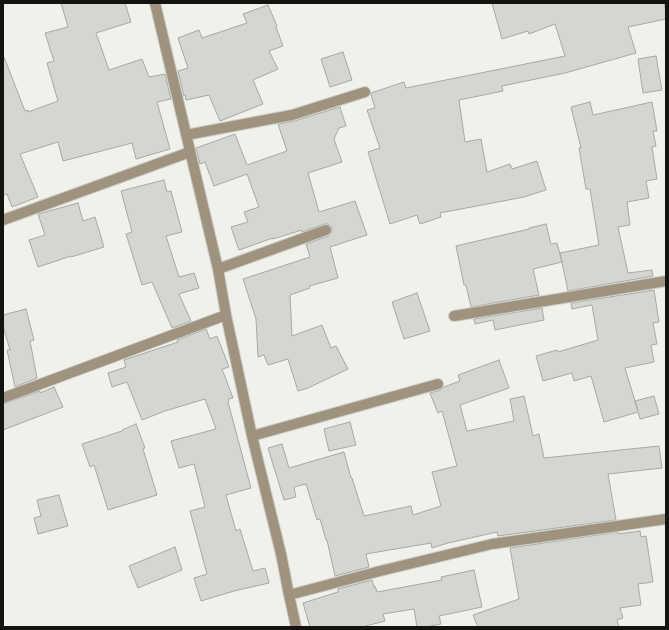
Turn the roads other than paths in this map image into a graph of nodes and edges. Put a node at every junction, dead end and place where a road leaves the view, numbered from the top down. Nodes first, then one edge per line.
1 (155, 3) edge
2 (365, 92) dead end
3 (186, 135) junction
4 (190, 152) junction
5 (3, 220) edge
6 (326, 230) dead end
7 (218, 269) junction
8 (666, 280) edge
9 (226, 315) junction
10 (454, 316) dead end
11 (438, 384) dead end
12 (3, 398) edge
13 (252, 436) junction
14 (666, 519) edge
15 (289, 595) junction
16 (296, 627) edge

1 - 3 street
2 - 3 street
3 - 4 street
4 - 5 street
4 - 7 street
6 - 7 street
7 - 9 street
8 - 10 street
9 - 12 street
9 - 13 street
11 - 13 street
13 - 15 street
14 - 15 street
15 - 16 street

